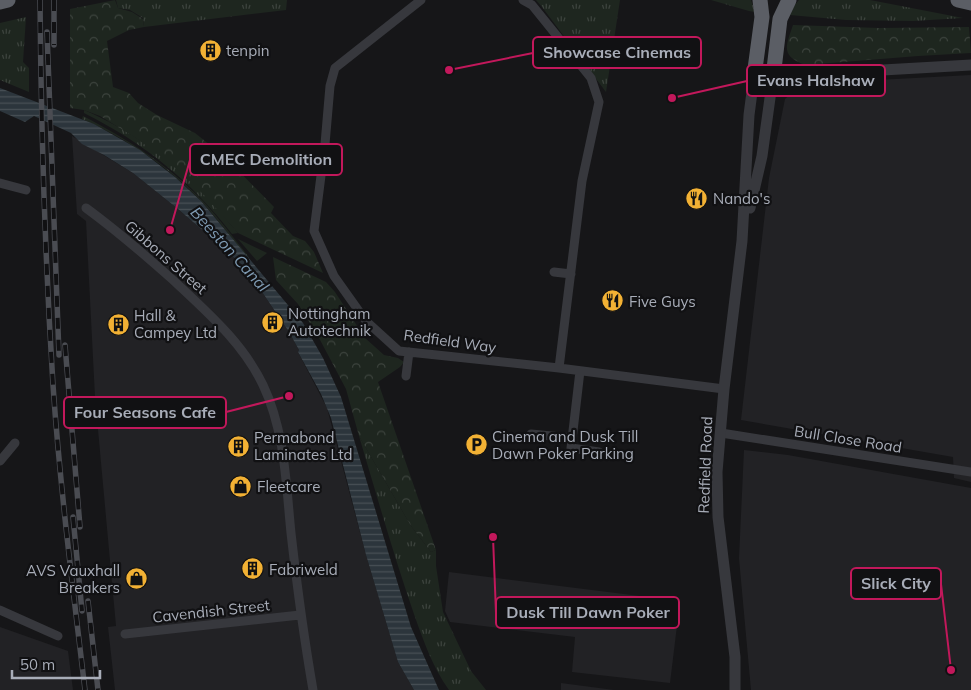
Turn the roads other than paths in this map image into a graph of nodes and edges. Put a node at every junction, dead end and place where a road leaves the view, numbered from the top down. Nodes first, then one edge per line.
1 (8, 0) edge
2 (421, 0) edge
3 (523, 0) edge
4 (760, 0) edge
5 (789, 0) edge
6 (958, 0) edge
7 (0, 2) edge
8 (971, 3) edge
9 (971, 65) edge
10 (756, 69) junction
11 (774, 69) junction
12 (0, 183) edge
13 (26, 190) dead end
14 (86, 208) dead end
15 (742, 241) junction
16 (554, 272) dead end
17 (571, 274) junction
18 (409, 352) junction
19 (559, 368) junction
20 (580, 371) junction
21 (406, 376) dead end
22 (724, 389) junction
23 (531, 434) dead end
24 (720, 434) junction
25 (572, 438) junction
26 (15, 443) dead end
27 (599, 452) dead end
28 (0, 461) edge
29 (971, 472) edge
30 (0, 610) edge
31 (300, 615) junction
32 (125, 634) dead end
33 (58, 636) dead end
34 (313, 690) edge
35 (736, 690) edge

1 - 7 highway
2 - 18 street, Redfield Way
3 - 17 street
4 - 10 highway
5 - 11 highway
6 - 8 highway
9 - 11 street
10 - 11 street
10 - 15 street, Redfield Road
11 - 15 street, Redfield Road
12 - 13 street
14 - 31 street, Gibbons Street
15 - 22 street, Redfield Road
16 - 17 street
17 - 19 street
18 - 19 street, Redfield Way
18 - 21 street
19 - 20 street, Redfield Way
20 - 22 street, Redfield Way
20 - 25 street
22 - 24 street, Redfield Road
23 - 25 street
24 - 29 street, Bull Close Road
24 - 35 street, Redfield Road
25 - 27 street
26 - 28 street
30 - 33 street
31 - 32 street, Cavendish Street
31 - 34 street, Gibbons Street

